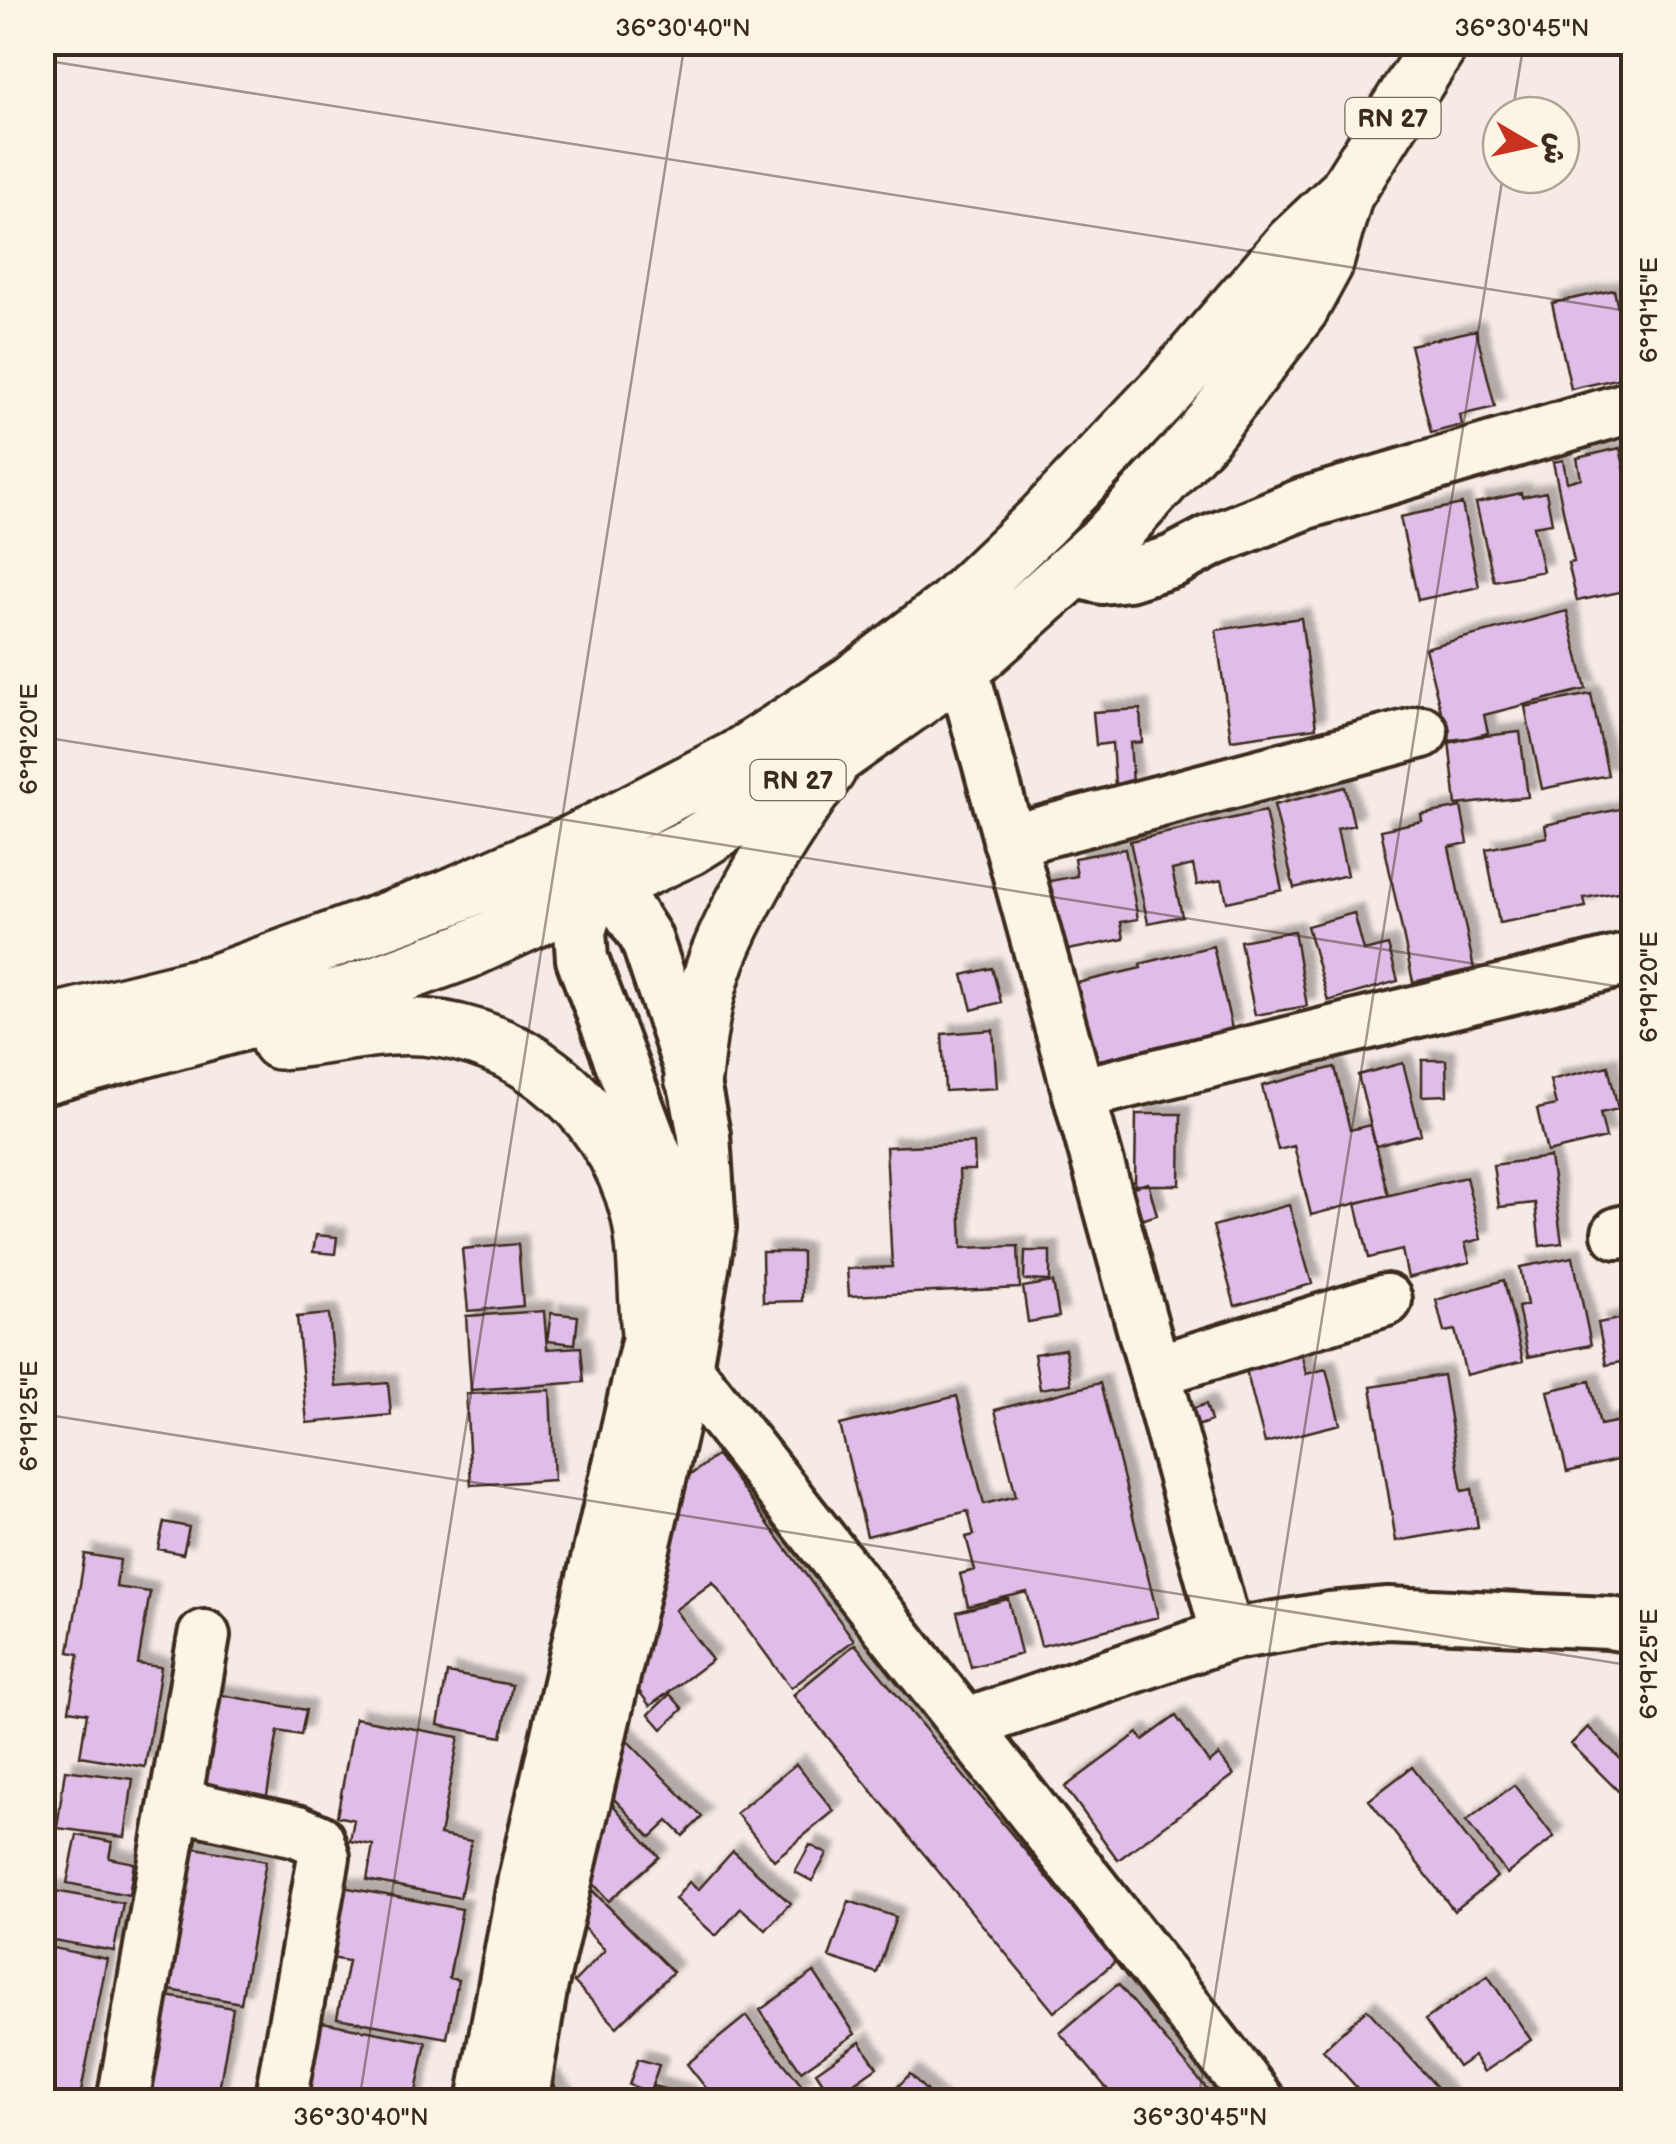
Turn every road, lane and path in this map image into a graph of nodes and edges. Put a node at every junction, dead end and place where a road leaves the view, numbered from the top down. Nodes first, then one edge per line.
1 (1441, 42) edge
2 (1345, 194) junction
3 (1634, 406) edge
4 (1072, 571) junction
5 (962, 667) junction
6 (1422, 732) dead end
7 (838, 756) junction
8 (616, 822) junction
9 (1009, 841) junction
10 (521, 866) junction
11 (592, 890) junction
12 (1634, 958) edge
13 (42, 1026) edge
14 (152, 1050) junction
15 (42, 1077) edge
16 (693, 1078) junction
17 (1078, 1094) junction
18 (1386, 1300) dead end
19 (668, 1351) junction
20 (1155, 1372) junction
21 (1634, 1627) edge
22 (1227, 1635) junction
23 (204, 1636) dead end
24 (965, 1725) junction
25 (175, 1804) junction
26 (124, 2102) edge
27 (280, 2102) edge
28 (483, 2102) edge
29 (522, 2102) edge
30 (1260, 2102) edge

1 - 2 main road, RN 27
2 - 4 main road, RN 27
2 - 8 main road, RN 27
3 - 4 street
4 - 5 main road, RN 27
5 - 7 main road, RN 27
5 - 9 street
6 - 9 street
7 - 11 main road, RN 27
7 - 16 main road
8 - 10 main road, RN 27
8 - 11 street
9 - 17 street
10 - 11 street
10 - 13 main road, RN 27
11 - 14 main road, RN 27
11 - 16 street
11 - 19 street
12 - 17 street
14 - 15 main road, RN 27
14 - 19 main road
16 - 19 street
17 - 20 street
18 - 20 street
19 - 24 street
19 - 28 street
19 - 29 street
20 - 22 street
21 - 22 street
22 - 24 street
23 - 25 street
24 - 30 street
25 - 26 street
25 - 27 street

